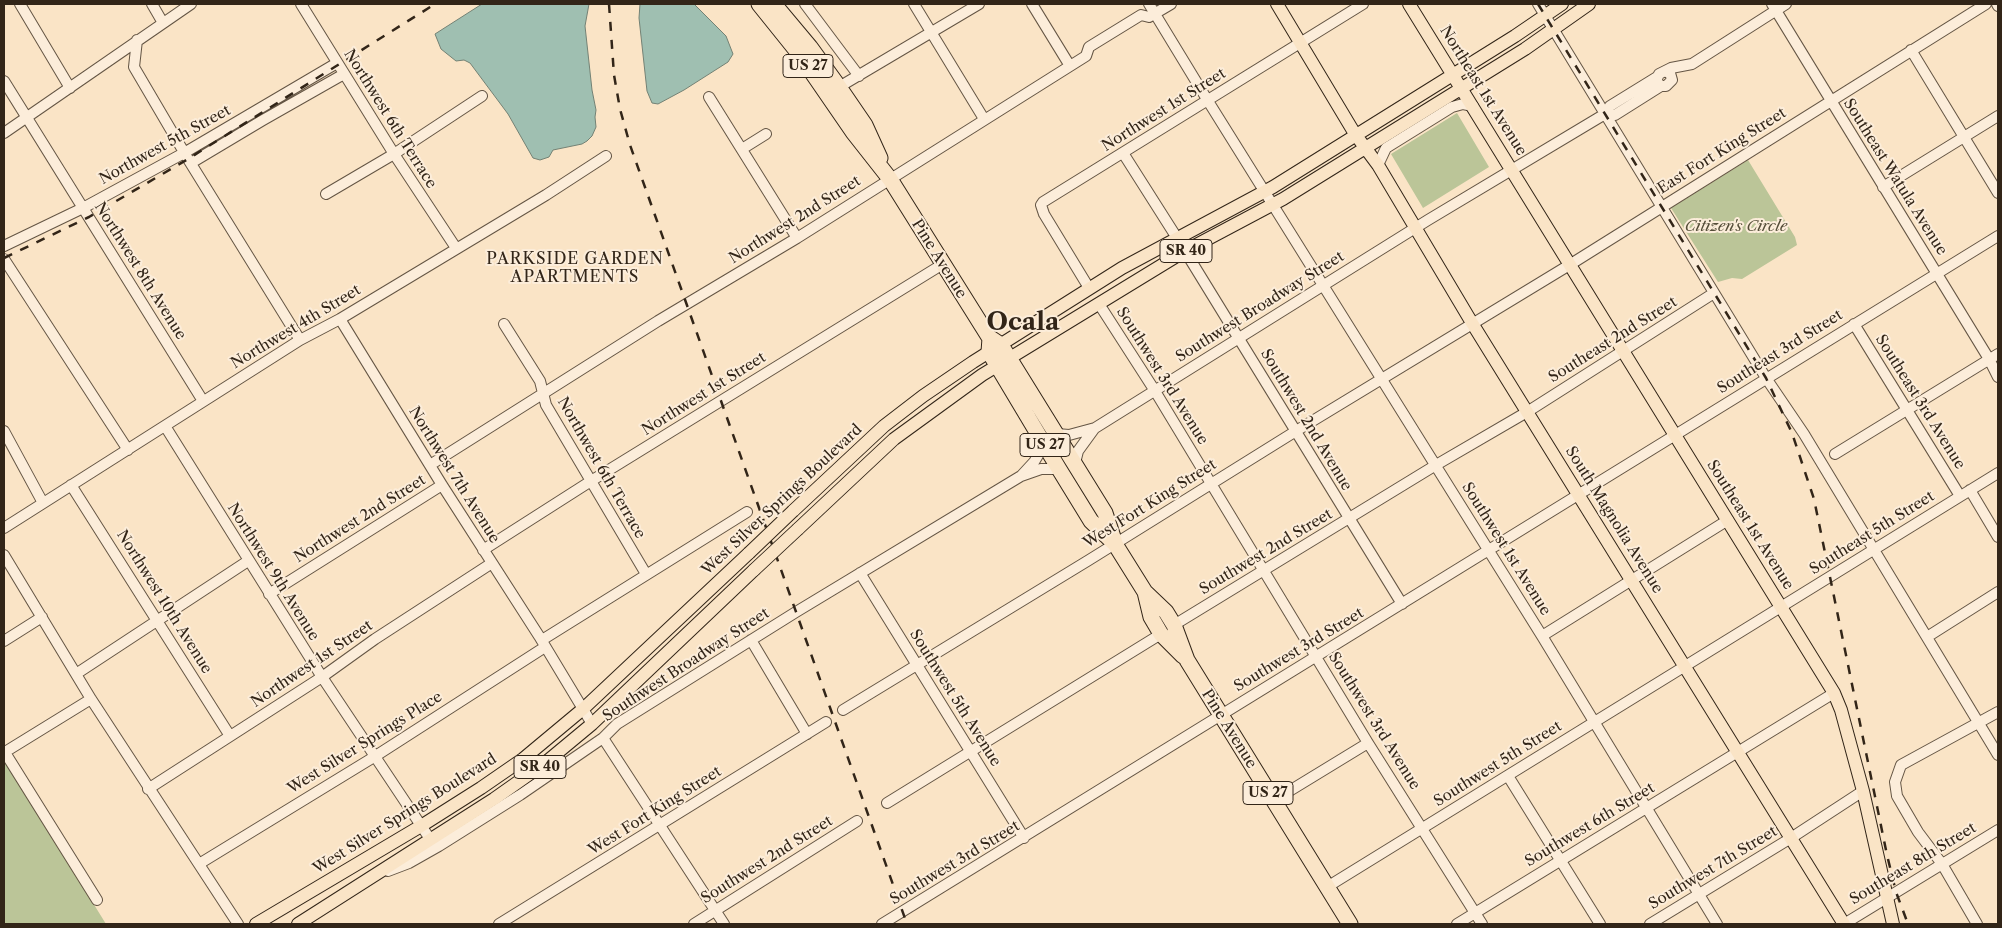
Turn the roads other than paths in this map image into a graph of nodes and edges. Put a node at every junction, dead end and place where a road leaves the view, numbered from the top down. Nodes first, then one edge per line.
1 (20, 4) edge
2 (152, 4) edge
3 (191, 4) edge
4 (301, 4) edge
5 (758, 4) edge
6 (774, 4) edge
7 (805, 4) edge
8 (914, 4) edge
9 (979, 4) edge
10 (1032, 4) edge
11 (1150, 4) edge
12 (1171, 4) edge
13 (1277, 4) edge
14 (1363, 4) edge
15 (1409, 4) edge
16 (1538, 4) edge
17 (1562, 4) edge
18 (1589, 4) edge
19 (1786, 4) edge
20 (1986, 4) edge
21 (1774, 7) edge
22 (1155, 13) junction
23 (1545, 16) junction
24 (163, 23) junction
25 (1554, 30) junction
26 (931, 33) junction
27 (137, 40) junction
28 (1301, 42) junction
29 (1911, 50) junction
30 (337, 63) junction
31 (1070, 66) junction
32 (344, 74) junction
33 (1453, 74) junction
34 (860, 76) junction
35 (4, 81) edge
36 (839, 87) junction
37 (70, 88) junction
38 (1462, 88) junction
39 (482, 96) dead end
40 (709, 97) dead end
41 (1208, 101) junction
42 (1830, 101) junction
43 (1473, 106) junction
44 (1605, 114) junction
45 (1998, 116) edge
46 (27, 117) junction
47 (984, 119) junction
48 (4, 133) edge
49 (766, 134) dead end
50 (1355, 134) junction
51 (1964, 138) junction
52 (742, 148) junction
53 (1365, 148) junction
54 (184, 153) junction
55 (1123, 153) junction
56 (394, 154) junction
57 (606, 156) dead end
58 (191, 163) junction
59 (1378, 165) junction
60 (1513, 170) junction
61 (890, 179) junction
62 (1883, 187) junction
63 (1265, 191) junction
64 (1998, 193) edge
65 (326, 194) dead end
66 (1273, 205) junction
67 (1661, 206) junction
68 (83, 208) junction
69 (1221, 215) junction
70 (1416, 228) junction
71 (1998, 236) edge
72 (797, 238) junction
73 (1177, 238) junction
74 (4, 246) edge
75 (456, 248) junction
76 (1185, 251) junction
77 (4, 259) edge
78 (942, 264) junction
79 (1570, 264) junction
80 (1936, 274) junction
81 (1141, 277) junction
82 (1324, 285) junction
83 (1089, 288) junction
84 (1714, 293) junction
85 (1099, 304) junction
86 (340, 319) junction
87 (1472, 323) junction
88 (504, 324) dead end
89 (1854, 324) junction
90 (1240, 339) junction
91 (300, 340) junction
92 (994, 345) junction
93 (1623, 350) junction
94 (1994, 356) edge
95 (1003, 362) junction
96 (1766, 378) junction
97 (1998, 378) edge
98 (1382, 379) junction
99 (1155, 391) junction
100 (543, 395) junction
101 (203, 401) junction
102 (1906, 409) junction
103 (1527, 412) junction
104 (165, 426) junction
105 (1095, 428) junction
106 (4, 430) edge
107 (1296, 431) junction
108 (1057, 434) junction
109 (1675, 434) junction
110 (1042, 440) junction
111 (128, 450) junction
112 (1835, 454) dead end
113 (1075, 463) junction
114 (430, 465) junction
115 (1436, 465) junction
116 (1059, 469) junction
117 (1998, 473) edge
118 (1021, 476) junction
119 (590, 481) junction
120 (1211, 484) junction
121 (71, 485) junction
122 (442, 485) junction
123 (1965, 493) junction
124 (1578, 495) junction
125 (43, 503) junction
126 (747, 512) dead end
127 (1349, 518) junction
128 (1728, 520) junction
129 (4, 528) edge
130 (1998, 537) edge
131 (1115, 544) junction
132 (1873, 549) junction
133 (483, 550) junction
134 (1489, 550) junction
135 (4, 555) edge
136 (248, 561) junction
137 (492, 563) junction
138 (1263, 571) junction
139 (860, 573) junction
140 (646, 574) junction
141 (1632, 580) junction
142 (1145, 592) junction
143 (1998, 592) edge
144 (269, 594) junction
145 (1402, 604) junction
146 (1782, 608) junction
147 (42, 618) junction
148 (158, 621) junction
149 (1174, 625) junction
150 (1161, 634) junction
151 (1542, 636) junction
152 (1927, 637) junction
153 (751, 640) junction
154 (4, 641) edge
155 (544, 644) junction
156 (1316, 657) junction
157 (1187, 660) junction
158 (917, 666) junction
159 (1685, 667) junction
160 (76, 674) junction
161 (322, 677) junction
162 (1834, 693) junction
163 (91, 699) junction
164 (583, 709) junction
165 (844, 710) dead end
166 (1998, 712) edge
167 (1221, 715) junction
168 (826, 722) dead end
169 (1594, 722) junction
170 (592, 724) junction
171 (1979, 724) junction
172 (807, 734) junction
173 (230, 736) junction
174 (603, 738) junction
175 (1368, 743) junction
176 (4, 751) edge
177 (1738, 751) junction
178 (969, 752) junction
179 (1998, 755) edge
180 (374, 757) junction
181 (1508, 776) junction
182 (148, 789) junction
183 (1863, 791) junction
184 (1273, 801) junction
185 (887, 803) dead end
186 (1647, 808) junction
187 (857, 821) dead end
188 (420, 826) junction
189 (659, 826) junction
190 (1423, 828) junction
191 (1998, 830) edge
192 (1024, 838) junction
193 (1791, 838) junction
194 (430, 839) junction
195 (1561, 860) junction
196 (199, 864) junction
197 (1942, 864) junction
198 (340, 874) junction
199 (368, 879) junction
200 (1327, 887) junction
201 (1698, 895) junction
202 (1888, 897) junction
203 (97, 900) dead end
204 (715, 911) junction
205 (1475, 913) junction
206 (238, 924) edge
207 (256, 924) edge
208 (268, 924) edge
209 (298, 924) edge
210 (499, 924) edge
211 (694, 924) edge
212 (724, 924) edge
213 (882, 924) edge
214 (1350, 924) edge
215 (1457, 924) edge
216 (1482, 924) edge
217 (1600, 924) edge
218 (1650, 924) edge
219 (1717, 924) edge
220 (1844, 924) edge
221 (1894, 924) edge
222 (1977, 924) edge

1 - 37 street
2 - 24 street
3 - 24 street
4 - 30 street, Northwest 6th Terrace
5 - 61 highway, Pine Avenue / US 27
6 - 36 highway, Pine Avenue / US 27
7 - 34 street
8 - 26 street
9 - 26 street
10 - 31 street
11 - 22 street, Southwest 1st Avenue
12 - 22 street, Northwest 2nd Street
13 - 28 main road, South Magnolia Avenue
14 - 28 street, Northwest 1st Street
15 - 33 main road, Northeast 1st Avenue
16 - 23 street
17 - 23 main road, SR 40
18 - 25 main road, SR 40
19 - 21 street, Southwest Broadway Street
20 - 29 street, East Fort King Street
21 - 42 street, Southeast Watula Avenue
21 - 44 street, Southwest Broadway Street
22 - 31 street, Northwest 2nd Street
22 - 41 street, Southwest 1st Avenue
23 - 25 street
23 - 33 main road, SR 40
24 - 27 street
25 - 38 main road, SR 40
25 - 44 street
26 - 34 street
26 - 47 street
27 - 37 street
27 - 54 street
28 - 41 street, Northwest 1st Street
28 - 50 main road, South Magnolia Avenue
29 - 42 street, East Fort King Street
29 - 51 street
30 - 32 street, Northwest 6th Terrace
30 - 54 street, Northwest 5th Street
31 - 47 street, Northwest 2nd Street
32 - 56 street, Northwest 6th Terrace
32 - 58 street, Northwest 5th Street
33 - 38 main road, Northeast 1st Avenue
33 - 50 main road, SR 40
34 - 36 street
35 - 46 street, Northwest 8th Avenue
36 - 61 highway, Pine Avenue / US 27
37 - 46 street
38 - 43 main road, Northeast 1st Avenue
38 - 53 main road, SR 40
39 - 56 street
40 - 52 street
41 - 55 street, Northwest 1st Street
41 - 63 street, Southwest 1st Avenue
42 - 62 street, Southeast Watula Avenue
42 - 67 street, East Fort King Street
43 - 59 street
43 - 60 main road, Northeast 1st Avenue
44 - 60 street, Southwest Broadway Street
44 - 67 street
45 - 51 street
46 - 48 street
46 - 68 street, Northwest 8th Avenue
47 - 61 street, Northwest 2nd Street
49 - 52 street
50 - 53 main road, South Magnolia Avenue
50 - 63 main road, West Silver Springs Boulevard / SR 40
51 - 62 street
51 - 64 street
52 - 72 street
53 - 59 main road, South Magnolia Avenue
53 - 66 main road, West Silver Springs Boulevard / SR 40
54 - 58 street
54 - 68 street, Northwest 5th Street
55 - 73 street
55 - 83 street, Northwest 1st Street
56 - 65 street
56 - 75 street, Northwest 6th Terrace
57 - 75 street, Northwest 4th Street
58 - 91 street
59 - 70 main road, South Magnolia Avenue
60 - 70 street, Southwest Broadway Street
60 - 79 main road, Southeast 1st Avenue
61 - 72 street, Northwest 2nd Street
61 - 78 highway, Pine Avenue / US 27
62 - 80 street, Southeast Watula Avenue
63 - 66 street, Southwest 1st Avenue
63 - 69 main road, West Silver Springs Boulevard / SR 40
66 - 76 main road, West Silver Springs Boulevard / SR 40
66 - 82 street, Southwest 1st Avenue
67 - 79 street, East Fort King Street
67 - 84 street
68 - 74 street, Northwest 5th Street
68 - 101 street, Northwest 8th Avenue
69 - 73 main road, West Silver Springs Boulevard / SR 40
69 - 76 main road
70 - 82 street, Southwest Broadway Street
70 - 87 main road, South Magnolia Avenue
71 - 80 street, Southeast 3rd Street
72 - 100 street, Northwest 2nd Street
73 - 81 main road
73 - 83 main road, West Silver Springs Boulevard / SR 40
75 - 86 street, Northwest 4th Street
76 - 81 main road, West Silver Springs Boulevard / SR 40
76 - 90 street, Southwest 2nd Avenue
77 - 111 street
78 - 92 highway, Pine Avenue / US 27
78 - 119 street, Northwest 1st Street
79 - 87 street, East Fort King Street
79 - 93 main road, Southeast 1st Avenue
80 - 89 street, Southeast 3rd Street
80 - 94 street, Southeast Watula Avenue
81 - 85 main road, West Silver Springs Boulevard / SR 40
82 - 90 street, Southwest Broadway Street
82 - 98 street, Southwest 1st Avenue
83 - 92 main road, West Silver Springs Boulevard / SR 40
84 - 93 street, Southeast 2nd Street
84 - 96 street
85 - 95 main road, West Silver Springs Boulevard / SR 40
85 - 99 street, Southwest 3rd Avenue
86 - 91 street, Northwest 4th Street
86 - 114 street, Northwest 7th Avenue
87 - 98 street, West Fort King Street
87 - 103 main road, South Magnolia Avenue
88 - 100 street, Northwest 6th Terrace
89 - 96 street, Southeast 3rd Street
89 - 102 street, Southeast 3rd Avenue
90 - 99 street, Southwest Broadway Street
90 - 107 street, Southwest 2nd Avenue
91 - 101 street, Northwest 4th Street
92 - 95 highway, Pine Avenue / US 27
92 - 164 main road, West Silver Springs Boulevard / SR 40, bridge
93 - 103 street, Southeast 2nd Street
93 - 109 main road, Southeast 1st Avenue
94 - 97 street
94 - 102 street
95 - 108 highway, Pine Avenue / US 27
95 - 110 highway, Pine Avenue / US 27
95 - 170 main road, West Silver Springs Boulevard / SR 40, bridge
96 - 109 street, Southeast 3rd Street
96 - 132 street
98 - 107 street, West Fort King Street
98 - 115 street, Southwest 1st Avenue
99 - 105 street, Southwest Broadway Street
99 - 120 street, Southwest 3rd Avenue
100 - 114 street, Northwest 2nd Street
100 - 119 street, Northwest 6th Terrace
101 - 104 street, Northwest 4th Street
102 - 112 street
102 - 123 street, Southeast 3rd Avenue
103 - 115 street, Southwest 2nd Street
103 - 124 main road, South Magnolia Avenue
104 - 111 street, Northwest 4th Street
104 - 136 street, Northwest 9th Avenue
105 - 108 street, Southwest Broadway Street
105 - 113 street, Southwest Broadway Street
106 - 125 street
107 - 120 street, West Fort King Street
107 - 127 street, Southwest 2nd Avenue
108 - 113 highway, Pine Avenue / US 27
109 - 124 street, Southeast 3rd Street
109 - 128 main road, Southeast 1st Avenue
110 - 116 highway, Pine Avenue / US 27
110 - 118 street, Southwest Broadway Street
111 - 121 street, Northwest 4th Street
113 - 131 highway, Pine Avenue / US 27
114 - 122 street, Northwest 7th Avenue
115 - 127 street, Southwest 2nd Street
115 - 134 street, Southwest 1st Avenue
116 - 118 street, Southwest Broadway Street
116 - 131 highway, Pine Avenue / US 27
117 - 123 street, Southeast 5th Street
118 - 139 street, Southwest Broadway Street
119 - 133 street, Northwest 1st Street
119 - 140 street, Northwest 6th Terrace
120 - 131 street, West Fort King Street
120 - 138 street, Southwest 3rd Avenue
121 - 125 street, Northwest 4th Street
121 - 148 street, Northwest 10th Avenue
122 - 133 street, Northwest 7th Avenue
122 - 144 street, Northwest 2nd Street
123 - 130 street, Southeast 3rd Avenue
123 - 132 street, Southeast 5th Street
124 - 134 street, Southwest 3rd Street
124 - 141 main road, South Magnolia Avenue
125 - 129 street, Northwest 4th Street
126 - 140 street, West Silver Springs Place
127 - 138 street, Southwest 2nd Street
127 - 145 street, Southwest 2nd Avenue
128 - 141 street
128 - 146 main road, Southeast 1st Avenue
131 - 142 highway, Pine Avenue / US 27
131 - 158 street, West Fort King Street
132 - 146 street, Southeast 5th Street
132 - 152 street
133 - 137 street, Northwest 7th Avenue
134 - 145 street, Southwest 3rd Street
134 - 151 street, Southwest 1st Avenue
135 - 147 street
136 - 144 street, Northwest 9th Avenue
136 - 148 street
137 - 155 street, Northwest 7th Avenue
137 - 161 street, Northwest 1st Street
138 - 149 street, Southwest 2nd Street
138 - 156 street, Southwest 3rd Avenue
139 - 153 street, Southwest Broadway Street
139 - 158 street, Southwest 5th Avenue
140 - 155 street, West Silver Springs Place
141 - 151 street
141 - 159 main road, South Magnolia Avenue
142 - 149 highway, Pine Avenue / US 27
142 - 150 highway, Pine Avenue / US 27
143 - 152 street
144 - 161 street, Northwest 9th Avenue
145 - 156 street, Southwest 3rd Street
146 - 159 street, Southeast 5th Street
146 - 162 main road, Southeast 1st Avenue
147 - 154 street
147 - 160 street
148 - 160 street
148 - 173 street, Northwest 10th Avenue
149 - 157 highway, Pine Avenue / US 27
150 - 157 highway, Pine Avenue / US 27
150 - 178 street
151 - 169 street, Southwest 1st Avenue
152 - 171 street
153 - 172 street
153 - 174 street, Southwest Broadway Street
155 - 164 street, Northwest 7th Avenue
155 - 180 street, West Silver Springs Place
156 - 167 street, Southwest 3rd Street
156 - 175 street, Southwest 3rd Avenue
157 - 167 highway, Pine Avenue / US 27
158 - 165 street, West Fort King Street
158 - 178 street, Southwest 5th Avenue
159 - 169 street, Southwest 5th Street
159 - 177 main road, South Magnolia Avenue
160 - 163 street
161 - 173 street, Northwest 1st Street
161 - 180 street, Northwest 9th Avenue
162 - 177 street, Southwest 6th Street
162 - 183 main road, Southeast 1st Avenue
163 - 176 street
163 - 182 street
164 - 170 street, Northwest 7th Avenue
164 - 188 main road, West Silver Springs Boulevard / SR 40
166 - 171 street
167 - 184 highway, Pine Avenue / US 27
167 - 192 street, Southwest 3rd Street
168 - 172 street, West Fort King Street
169 - 181 street, Southwest 5th Street
169 - 186 street, Southwest 1st Avenue
170 - 194 main road, West Silver Springs Boulevard / SR 40
171 - 179 street
171 - 197 street
172 - 189 street, West Fort King Street
173 - 182 street, Northwest 1st Street
174 - 189 street
174 - 199 street, Southwest Broadway Street
175 - 184 street
175 - 190 street, Southwest 3rd Avenue
176 - 203 street
177 - 186 street, Southwest 6th Street
177 - 193 main road, South Magnolia Avenue
178 - 185 street
178 - 192 street, Southwest 5th Avenue
180 - 188 street, Northwest 9th Avenue
180 - 196 street, West Silver Springs Place
181 - 190 street, Southwest 5th Street
181 - 195 street
182 - 196 street
183 - 193 street, Southwest 7th Street
183 - 202 main road, Southeast 1st Avenue
184 - 200 highway, Pine Avenue / US 27
186 - 195 street, Southwest 6th Street
186 - 201 street, Southwest 1st Avenue
187 - 204 street, Southwest 2nd Street
188 - 194 street, Northwest 9th Avenue
188 - 198 main road, West Silver Springs Boulevard / SR 40
189 - 204 street
189 - 210 street, West Fort King Street
190 - 200 street, Southwest 5th Street
190 - 205 street, Southwest 3rd Avenue
191 - 197 street, Southeast 8th Street
192 - 213 street, Southwest 3rd Street
193 - 201 street, Southwest 7th Street
193 - 220 main road, South Magnolia Avenue
194 - 199 main road, West Silver Springs Boulevard / SR 40
195 - 205 street, Southwest 6th Street
195 - 217 street
196 - 206 street
197 - 202 street, Southeast 8th Street
197 - 222 street
198 - 207 main road, West Silver Springs Boulevard / SR 40
198 - 208 main road
199 - 209 main road, West Silver Springs Boulevard / SR 40
200 - 214 highway, Pine Avenue / US 27
201 - 218 street, Southwest 7th Street
201 - 219 street, Southwest 1st Avenue
202 - 220 street, Southeast 8th Street
202 - 221 main road, Southeast 1st Avenue
204 - 211 street, Southwest 2nd Street
204 - 212 street
205 - 215 street, Southwest 6th Street
205 - 216 street, Southwest 3rd Avenue

